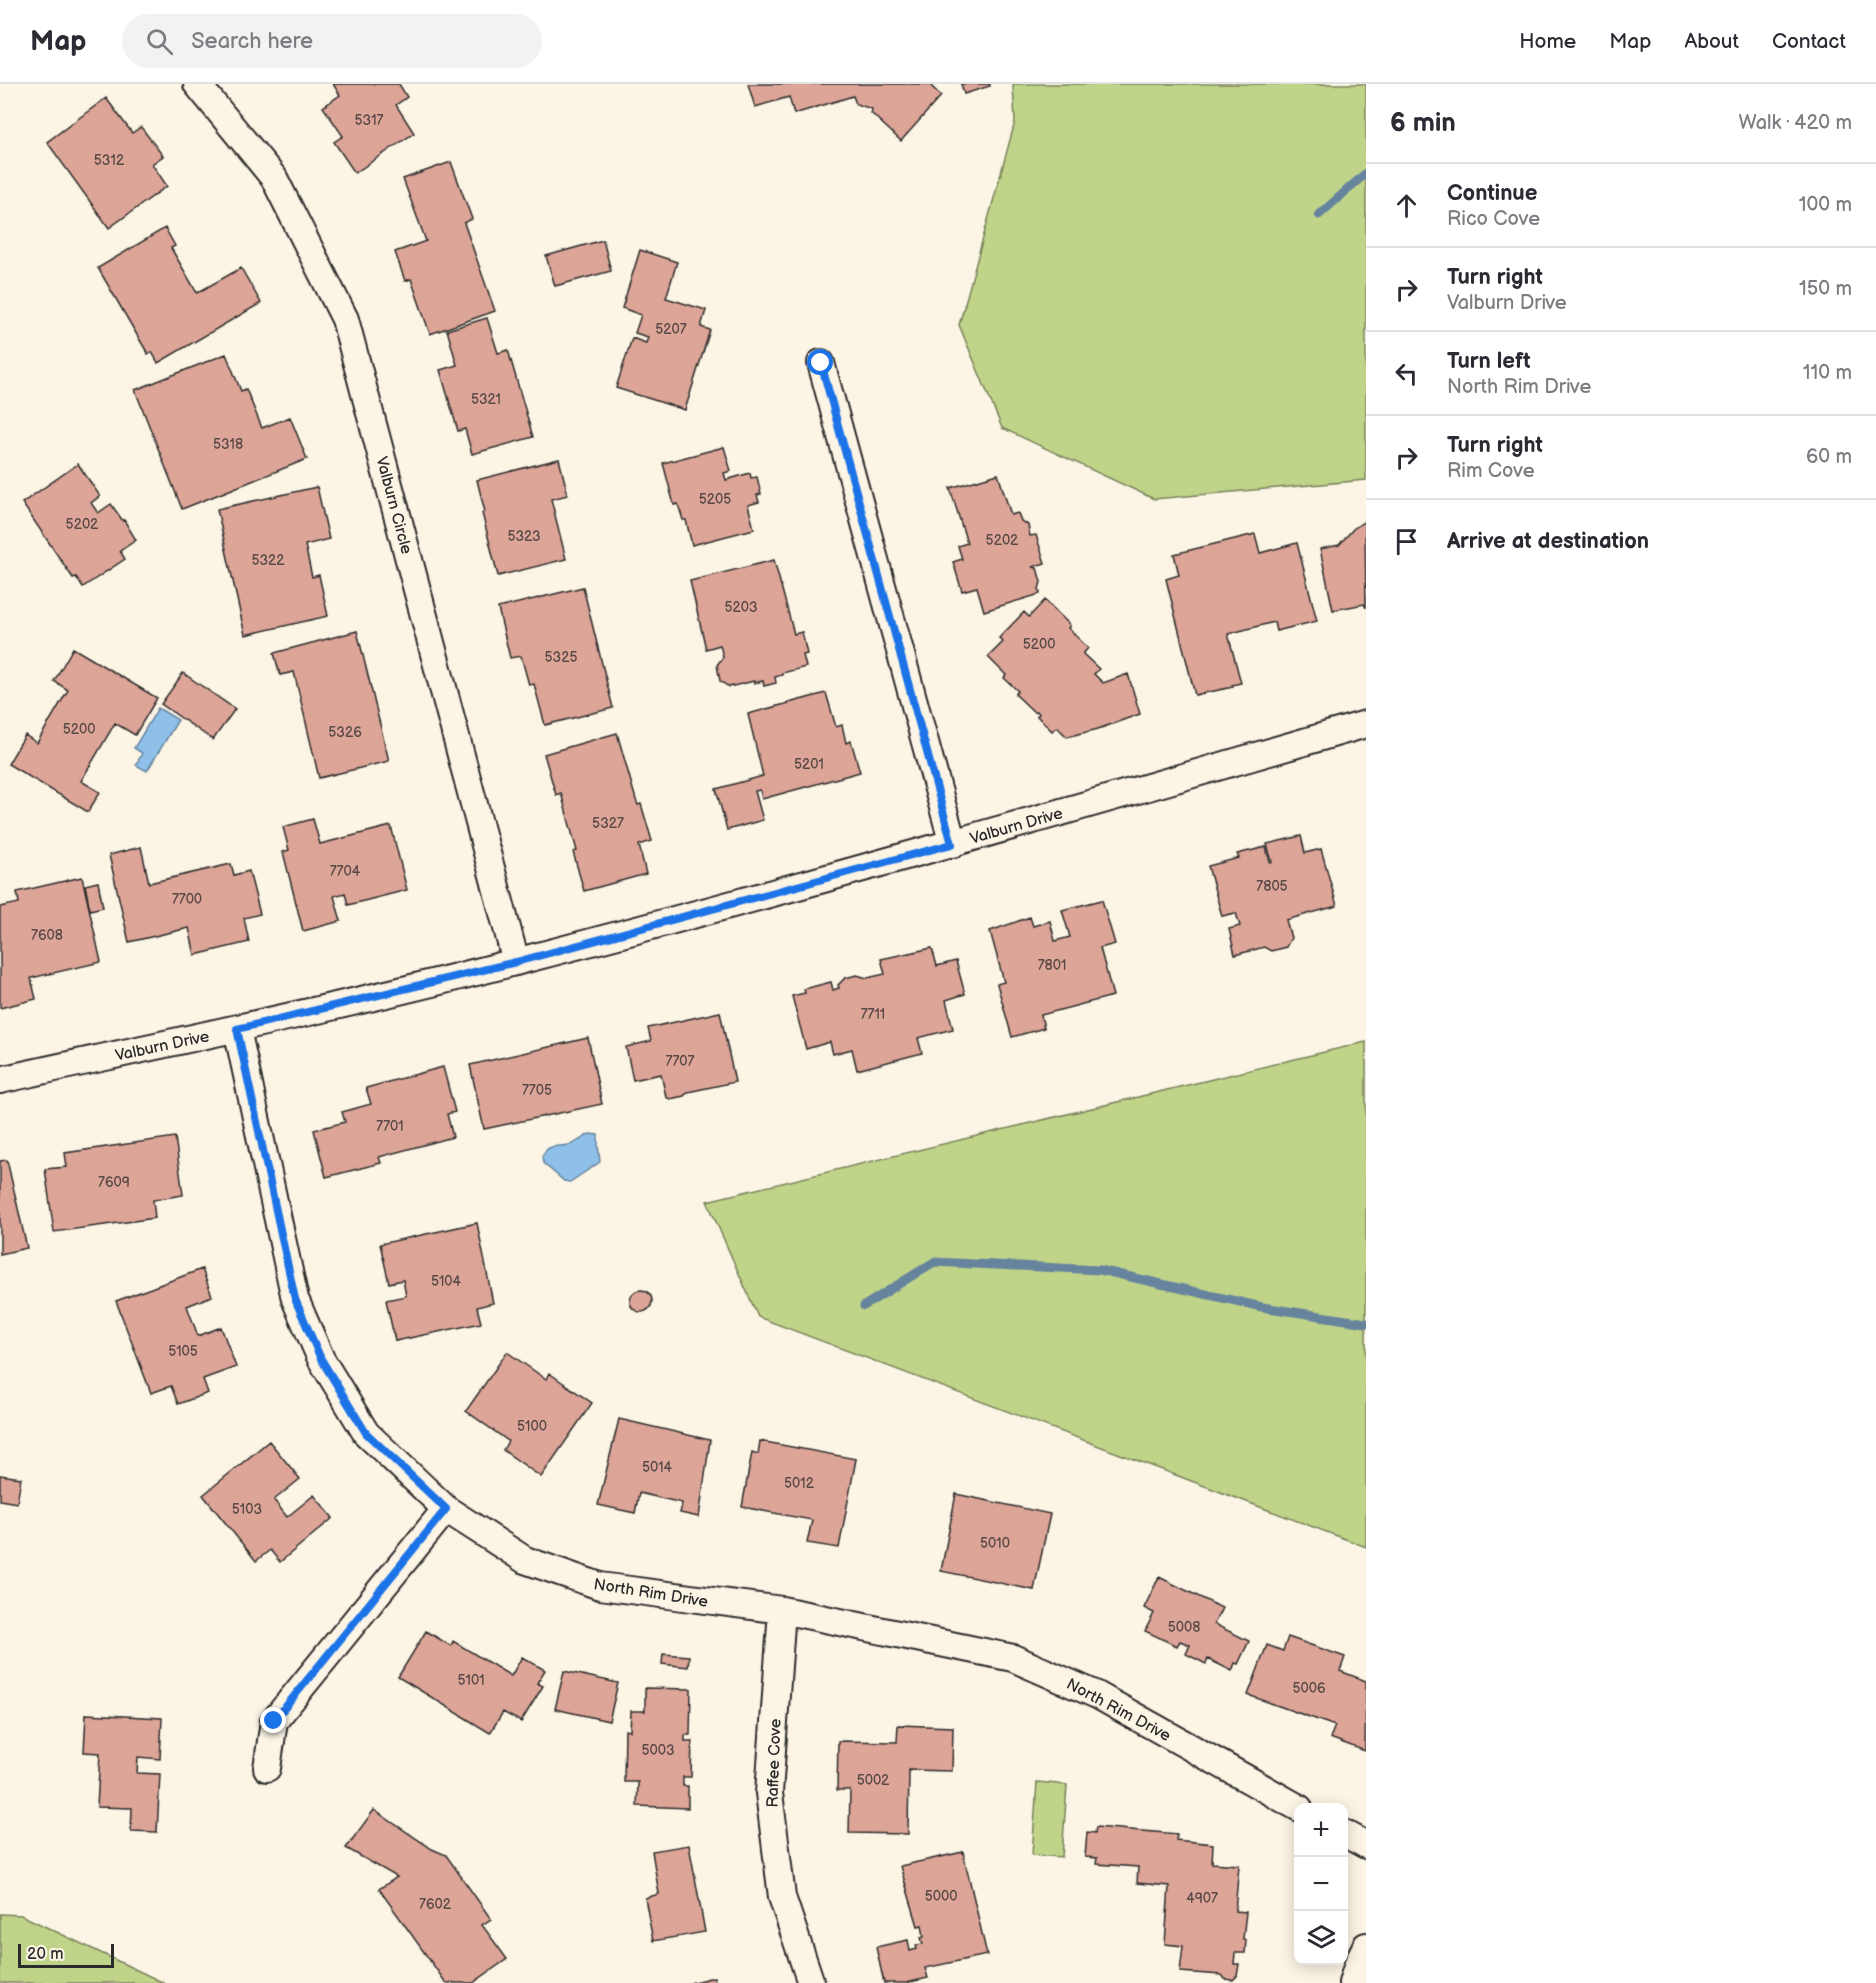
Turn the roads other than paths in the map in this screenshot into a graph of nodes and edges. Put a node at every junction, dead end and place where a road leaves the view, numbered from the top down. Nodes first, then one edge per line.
1 (197, 84) edge
2 (821, 363) dead end
3 (1366, 724) edge
4 (952, 844) junction
5 (516, 962) junction
6 (237, 1029) junction
7 (0, 1080) edge
8 (446, 1509) junction
9 (782, 1610) junction
10 (267, 1768) dead end
11 (1294, 1805) edge
12 (1348, 1835) edge
13 (1366, 1845) edge
14 (1366, 1946) edge
15 (811, 1983) edge
16 (1352, 1983) edge

1 - 5 street, Valburn Circle
2 - 4 street
3 - 4 street, Valburn Drive
4 - 5 street, Valburn Drive
5 - 6 street, Valburn Drive
6 - 7 street, Valburn Drive
6 - 8 street, North Rim Drive
8 - 9 street, North Rim Drive
8 - 10 street
9 - 11 street, North Rim Drive
9 - 15 street, Raffee Cove
12 - 13 street
14 - 16 street

